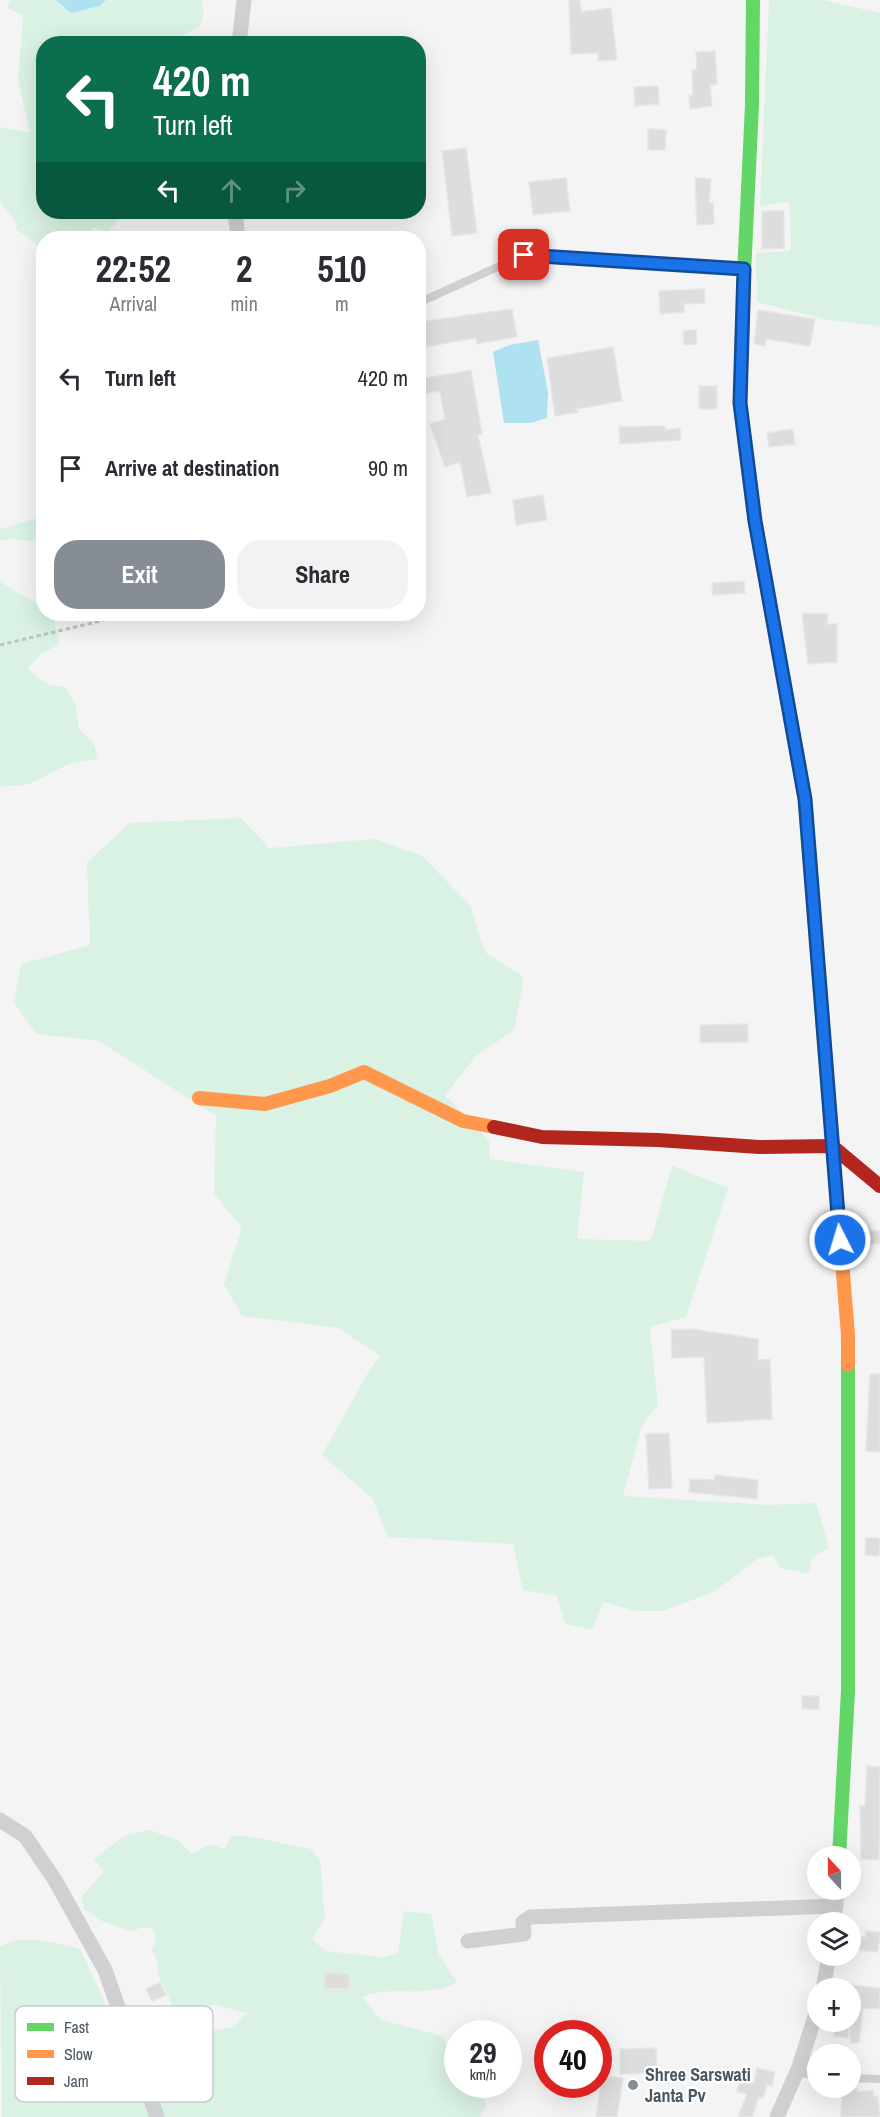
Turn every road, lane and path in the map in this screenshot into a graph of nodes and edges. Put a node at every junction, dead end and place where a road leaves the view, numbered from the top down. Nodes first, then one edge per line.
1 (244, 0) edge
2 (753, 0) edge
3 (240, 36) edge
4 (744, 269) junction
5 (426, 299) edge
6 (100, 621) edge
7 (0, 645) edge
8 (199, 1098) dead end
9 (832, 1146) junction
10 (880, 1186) edge
11 (0, 1820) edge
12 (840, 1846) edge
13 (836, 1900) edge
14 (836, 1906) junction
15 (835, 1912) edge
16 (468, 1941) dead end
17 (118, 2006) edge
18 (810, 2032) edge
19 (797, 2072) junction
20 (807, 2074) edge
21 (861, 2079) edge
22 (880, 2079) edge
23 (152, 2102) edge
24 (157, 2117) edge
25 (777, 2117) edge

1 - 3 street
2 - 4 street
4 - 5 lane
4 - 9 street
6 - 7 path
8 - 9 street
9 - 10 street
9 - 12 street
11 - 17 street
13 - 14 street
14 - 15 street
14 - 16 street
18 - 19 street
19 - 20 lane
19 - 25 street
21 - 22 lane
23 - 24 street

